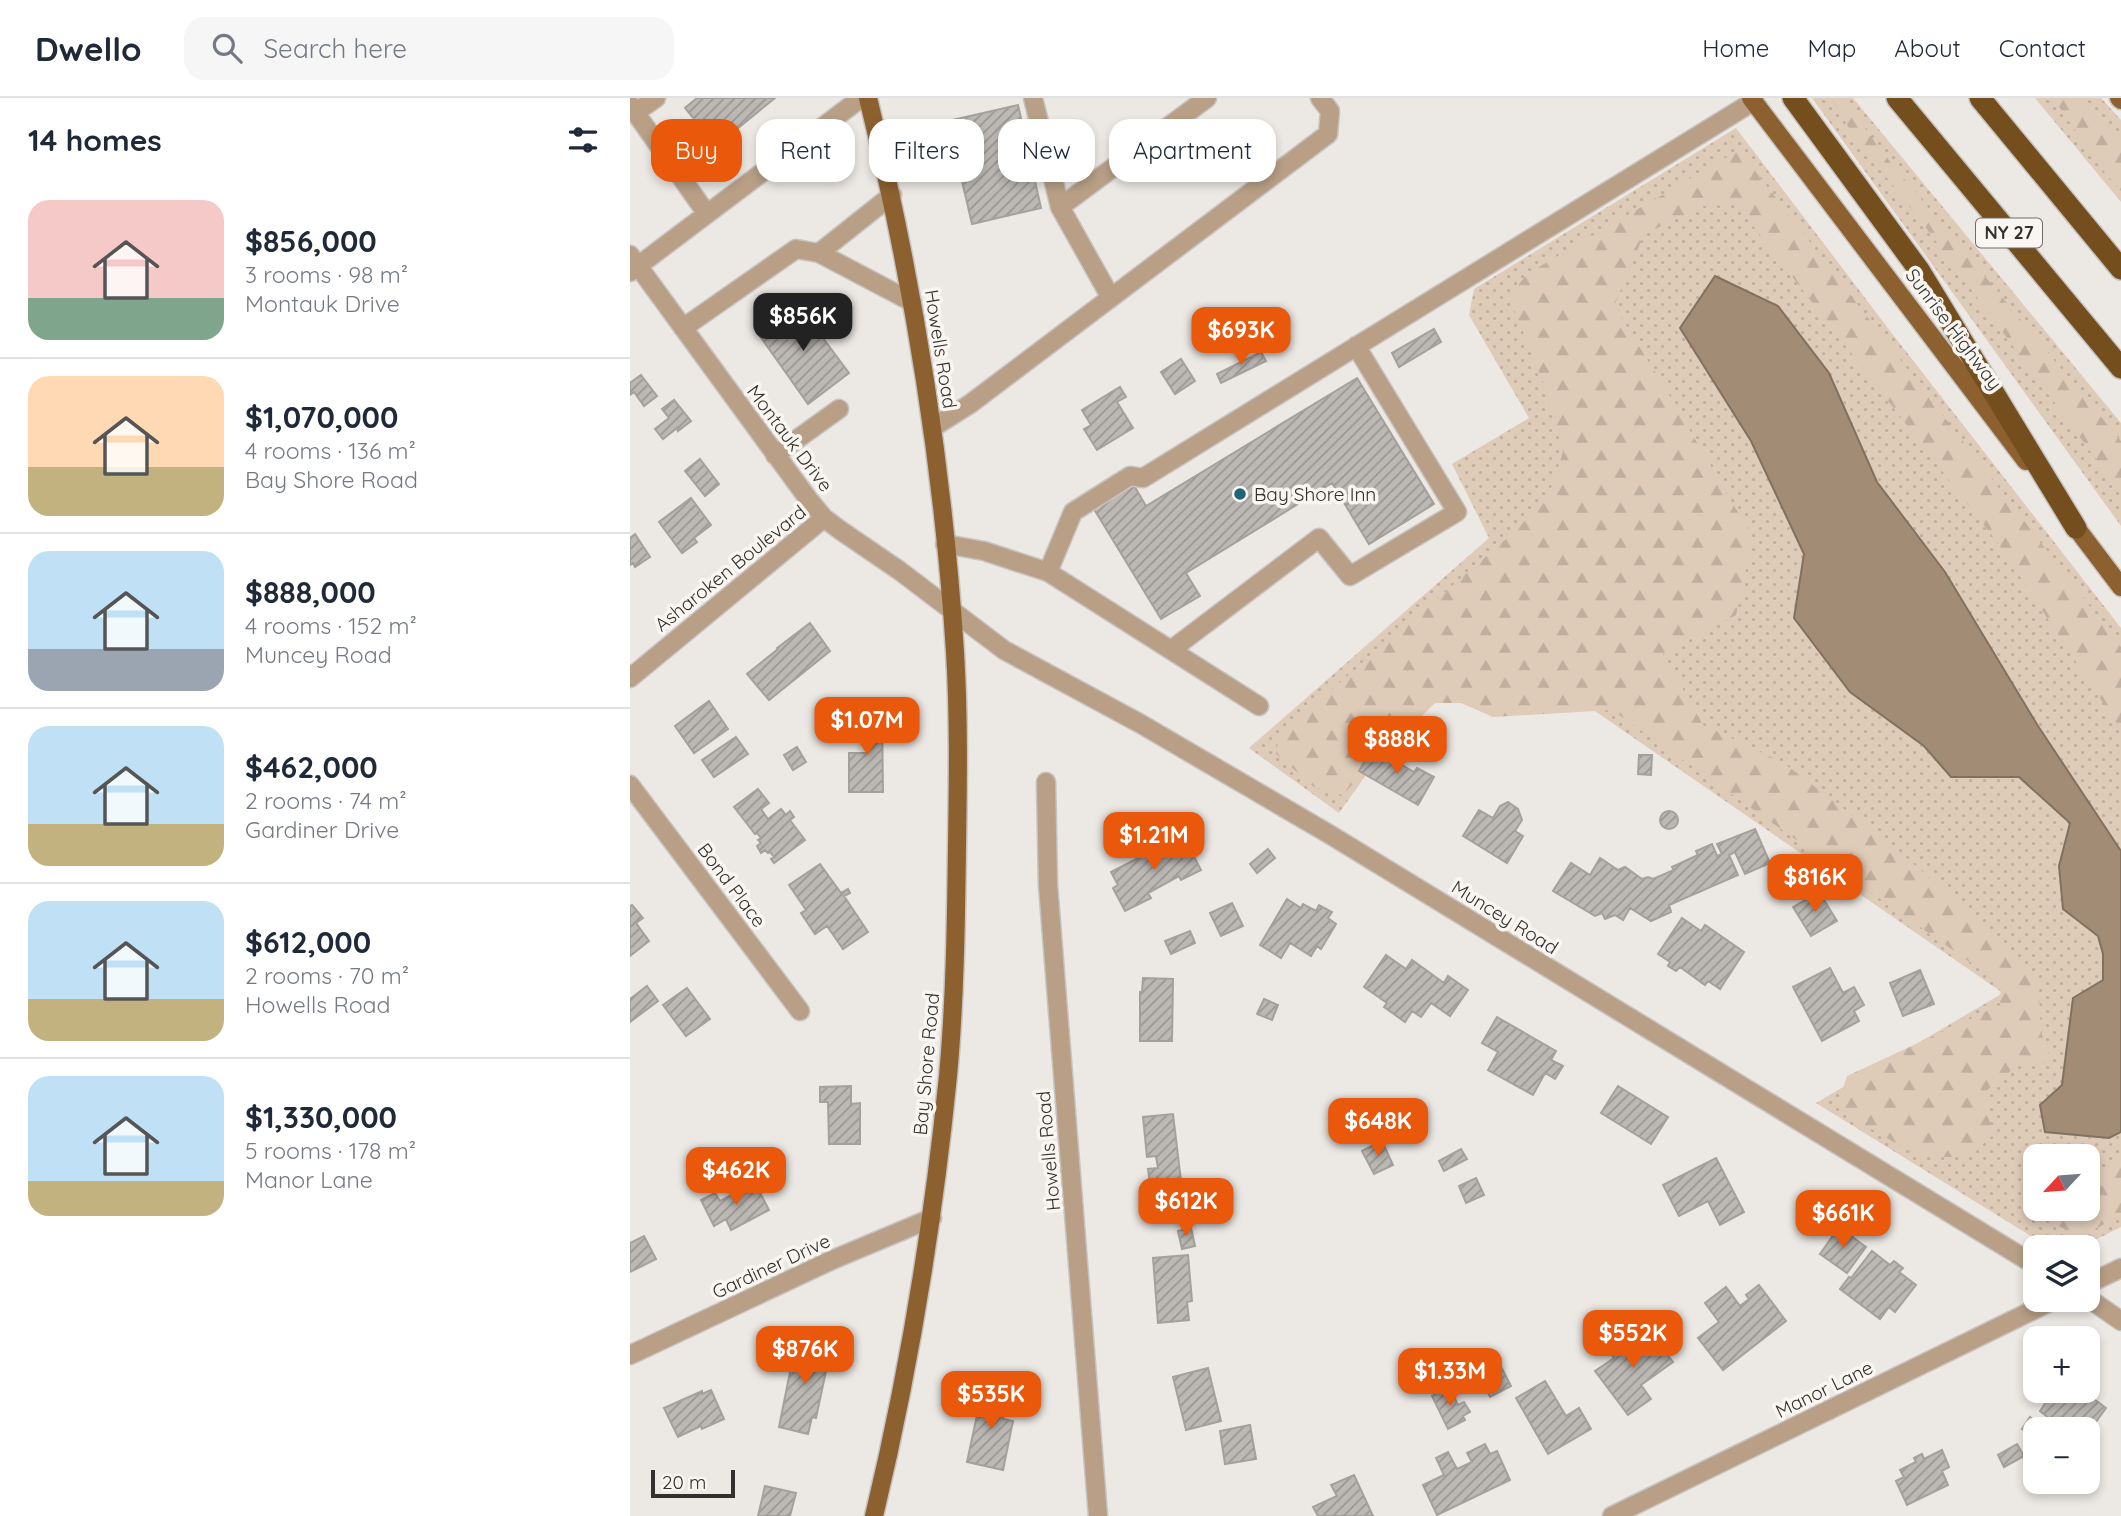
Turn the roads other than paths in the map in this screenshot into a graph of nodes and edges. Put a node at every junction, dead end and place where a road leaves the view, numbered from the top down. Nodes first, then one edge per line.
1 (656, 98) edge
2 (861, 98) edge
3 (868, 98) edge
4 (1033, 98) edge
5 (1207, 98) edge
6 (1320, 98) edge
7 (1793, 98) edge
8 (1897, 98) edge
9 (1980, 98) edge
10 (1753, 100) edge
11 (633, 109) edge
12 (892, 195) junction
13 (1060, 207) junction
14 (707, 214) junction
15 (819, 253) junction
16 (633, 264) edge
17 (2121, 269) edge
18 (1111, 298) junction
19 (912, 302) junction
20 (682, 328) junction
21 (1356, 346) junction
22 (2121, 368) edge
23 (839, 409) dead end
24 (932, 428) junction
25 (775, 455) junction
26 (824, 518) junction
27 (2076, 528) junction
28 (945, 544) junction
29 (1048, 572) junction
30 (2121, 587) edge
31 (951, 610) junction
32 (1171, 650) junction
33 (630, 677) edge
34 (1259, 706) dead end
35 (1046, 782) dead end
36 (630, 785) edge
37 (800, 1011) dead end
38 (932, 1218) junction
39 (2023, 1258) edge
40 (2121, 1268) edge
41 (2100, 1278) edge
42 (2100, 1306) edge
43 (2029, 1312) edge
44 (2121, 1321) edge
45 (630, 1356) edge
46 (874, 1516) edge
47 (1098, 1516) edge
48 (1612, 1516) edge

1 - 11 street
2 - 14 street
3 - 12 main road, Howells Road
4 - 13 street
5 - 13 street
6 - 18 street
7 - 27 highway
8 - 22 highway, NY 27
9 - 17 highway, NY 27
10 - 21 street
10 - 27 main road, Sunrise Highway
11 - 14 street
12 - 15 street
12 - 19 main road, Howells Road
13 - 18 street
14 - 16 street
15 - 19 street
15 - 20 street
16 - 20 street, Montauk Drive
18 - 24 street
19 - 24 main road, Howells Road
20 - 25 street, Montauk Drive
21 - 29 street
21 - 32 street
23 - 25 street
24 - 28 main road, Howells Road
25 - 26 street, Montauk Drive
26 - 31 street, Montauk Drive
26 - 33 street, Asharoken Boulevard
27 - 30 main road, Sunrise Highway
28 - 29 street
28 - 31 main road, Howells Road
29 - 32 street
31 - 38 main road, Bay Shore Road
31 - 39 street, Muncey Road
32 - 34 street
35 - 47 street, Howells Road
36 - 37 street, Bond Place
38 - 45 street, Gardiner Drive
38 - 46 main road, Bay Shore Road
40 - 41 street
42 - 44 street
43 - 48 street, Manor Lane

